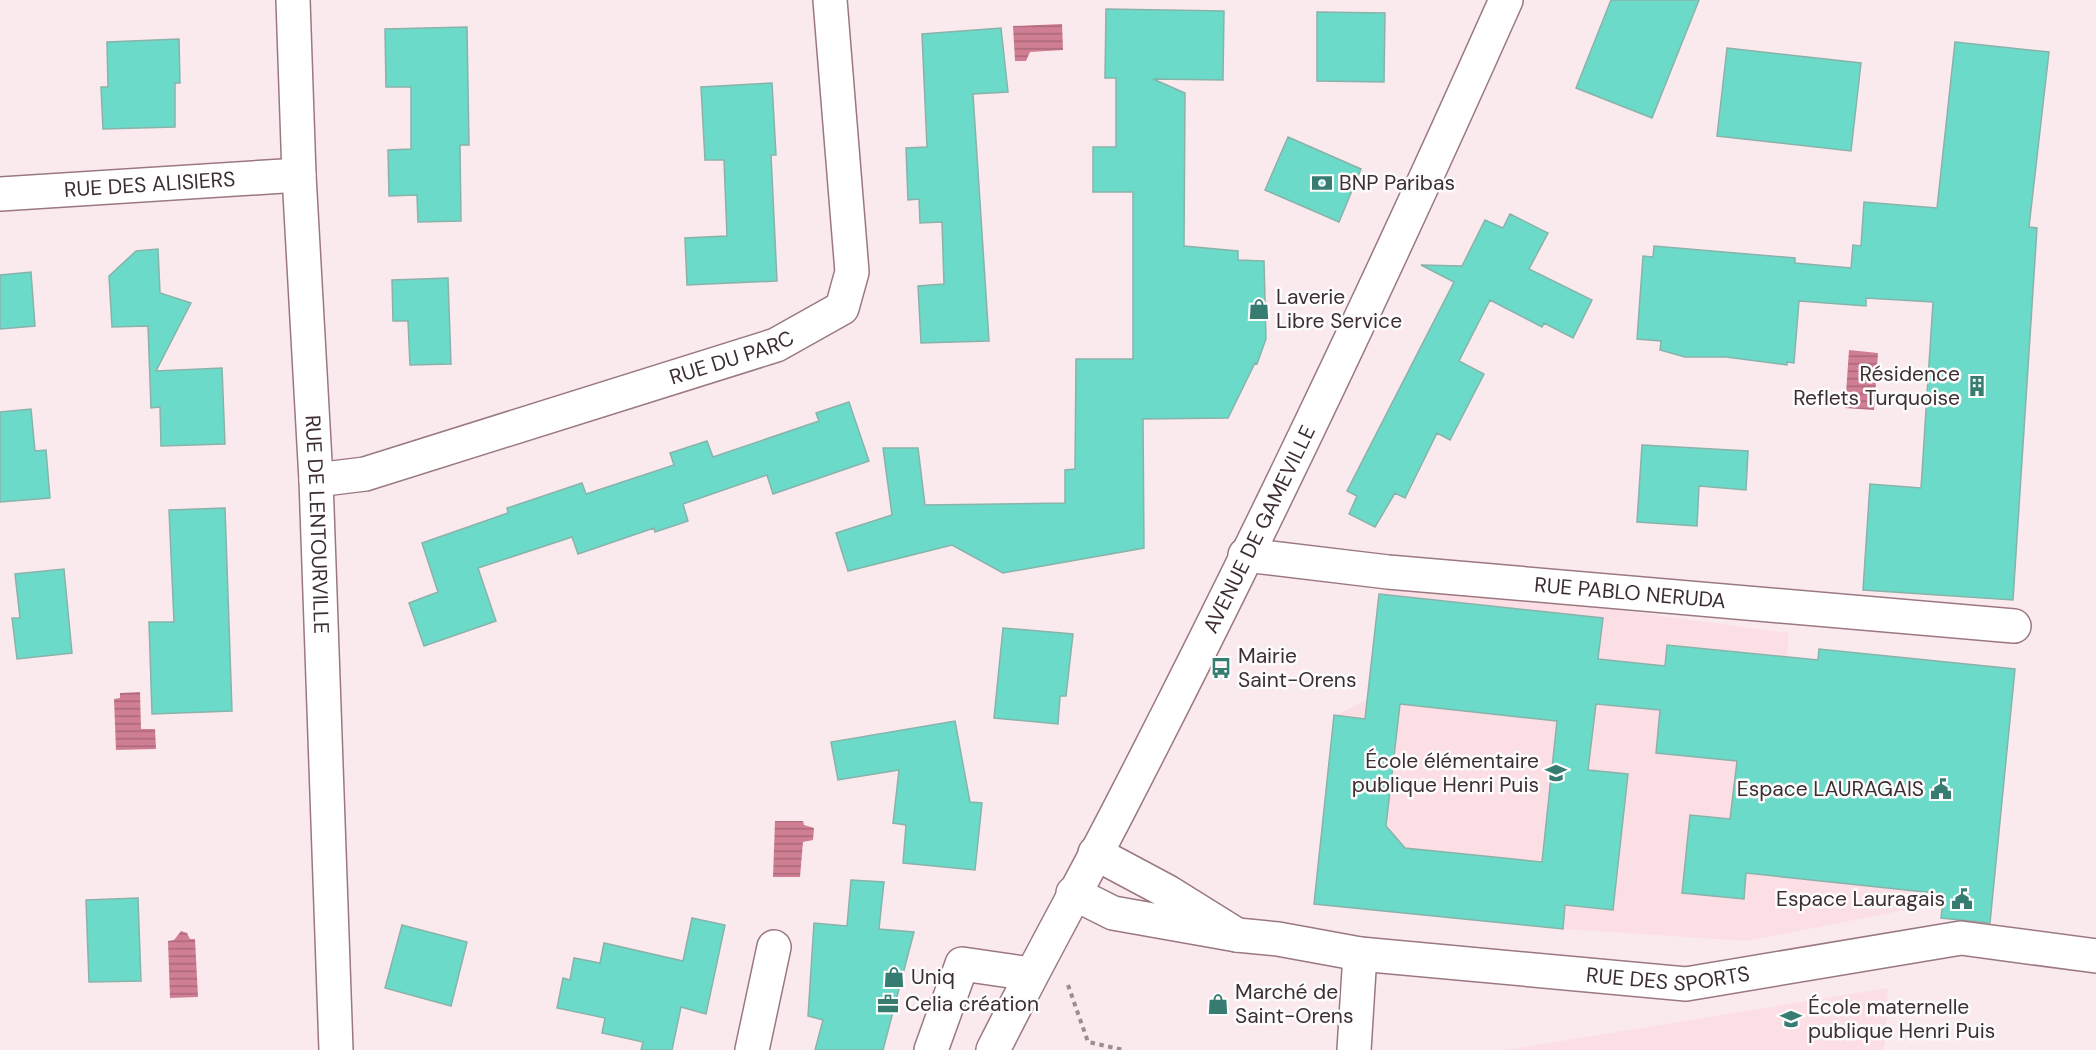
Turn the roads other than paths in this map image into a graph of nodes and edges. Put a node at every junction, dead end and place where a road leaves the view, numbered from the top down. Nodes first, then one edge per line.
1 (293, 0) edge
2 (830, 0) edge
3 (1506, 0) edge
4 (299, 175) junction
5 (0, 194) edge
6 (316, 480) junction
7 (1245, 555) junction
8 (2014, 626) dead end
9 (1095, 853) junction
10 (1073, 893) junction
11 (1238, 935) junction
12 (774, 947) dead end
13 (1360, 954) junction
14 (2096, 956) edge
15 (1031, 974) junction
16 (336, 1050) edge
17 (752, 1050) edge
18 (931, 1050) edge
19 (993, 1050) edge
20 (1354, 1050) edge

1 - 4 street, RUE DE LENTOURVILLE
2 - 6 street, RUE DU PARC
3 - 7 street, AVENUE DE GAMEVILLE
4 - 5 street, RUE DES ALISIERS
4 - 6 street, RUE DE LENTOURVILLE
6 - 16 street, RUE DE LENTOURVILLE
7 - 8 street, RUE PABLO NERUDA
7 - 9 street, AVENUE DE GAMEVILLE
9 - 10 street, AVENUE DE GAMEVILLE
9 - 11 street, RUE DES SPORTS
10 - 11 street, RUE DES SPORTS
10 - 15 street, AVENUE DE GAMEVILLE
11 - 13 street, RUE DES SPORTS
12 - 17 street
13 - 14 street, RUE DES SPORTS
13 - 20 street
15 - 18 street
15 - 19 street, AVENUE DE GAMEVILLE

